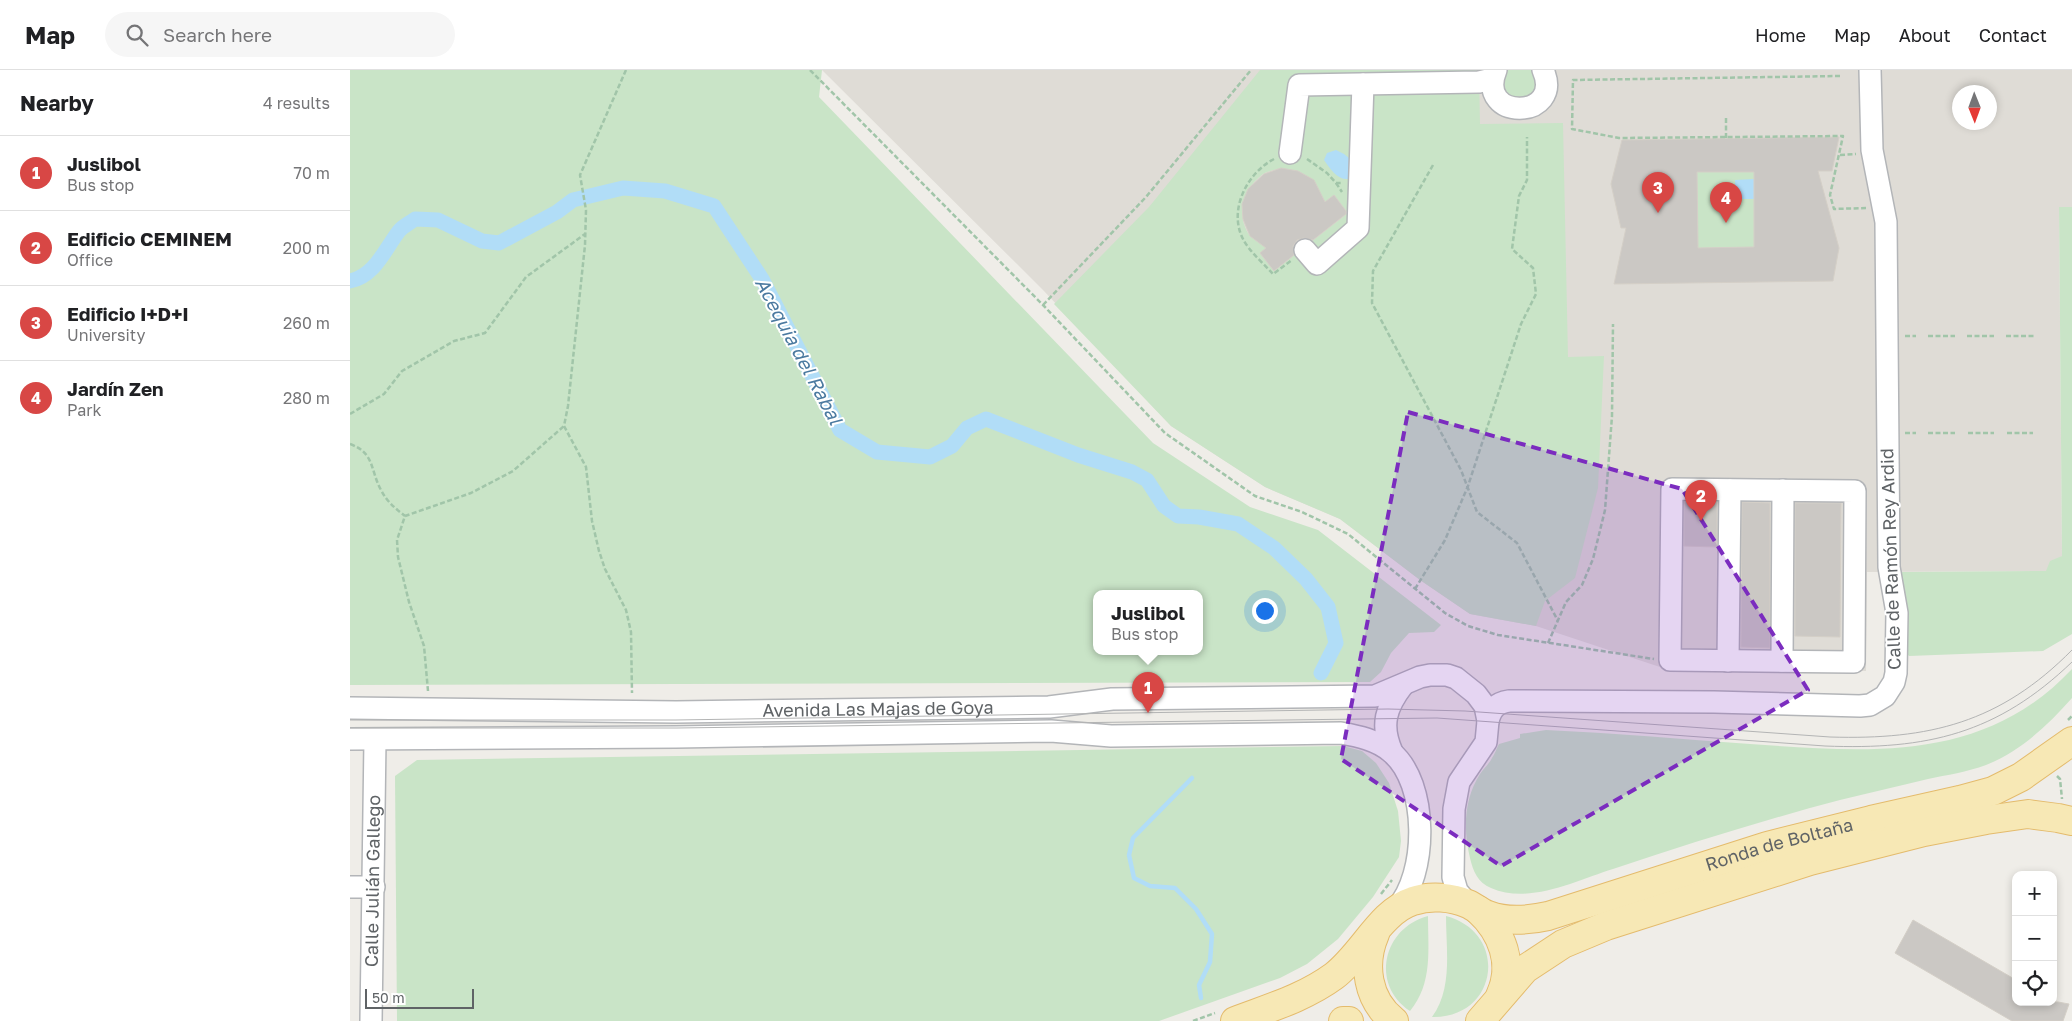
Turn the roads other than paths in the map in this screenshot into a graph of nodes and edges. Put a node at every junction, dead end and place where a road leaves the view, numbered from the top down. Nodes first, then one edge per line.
1 (1870, 70) edge
2 (1548, 72) edge
3 (1494, 75) edge
4 (1363, 84) junction
5 (1290, 153) road end
6 (1305, 250) road end
7 (1730, 490) junction
8 (1784, 490) junction
9 (1855, 548) junction
10 (1889, 548) junction
11 (1728, 661) junction
12 (1782, 661) junction
13 (1403, 685) junction
14 (350, 708) edge
15 (1488, 721) junction
16 (350, 739) edge
17 (375, 740) junction
18 (2072, 741) edge
19 (1392, 752) junction
20 (2066, 813) edge
21 (350, 887) edge
22 (374, 887) junction
23 (1388, 903) junction
24 (1473, 907) junction
25 (1375, 932) junction
26 (1488, 1012) edge
27 (1228, 1016) edge
28 (371, 1021) edge
29 (1343, 1021) edge
30 (1349, 1021) edge
31 (1394, 1021) edge

1 - 10 street, Calle de Ramón Rey Ardid
2 - 3 street
3 - 4 street
4 - 5 street
4 - 6 street
7 - 8 street
7 - 11 street
7 - 11 street
8 - 9 street
8 - 12 street
9 - 10 street
9 - 12 street
10 - 15 street, Calle de Ramón Rey Ardid
11 - 12 street
13 - 14 street, Avenida Las Majas de Goya
13 - 15 street, Avenida Las Majas de Goya
13 - 19 street, Avenida Las Majas de Goya
15 - 24 street
16 - 17 street, Avenida Las Majas de Goya
17 - 19 street, Avenida Las Majas de Goya
17 - 22 street, Calle Julián Gallego
18 - 24 main road, Ronda de Boltaña
19 - 23 street, Avenida Las Majas de Goya
20 - 26 main road, Ronda de Boltaña
21 - 22 street
22 - 28 street, Calle Julián Gallego
23 - 24 main road, Ronda de Boltaña
23 - 25 main road, Ronda de Boltaña
24 - 26 main road, Ronda de Boltaña
25 - 27 main road, Ronda de Boltaña
25 - 31 main road, Ronda de Boltaña
29 - 30 main road

